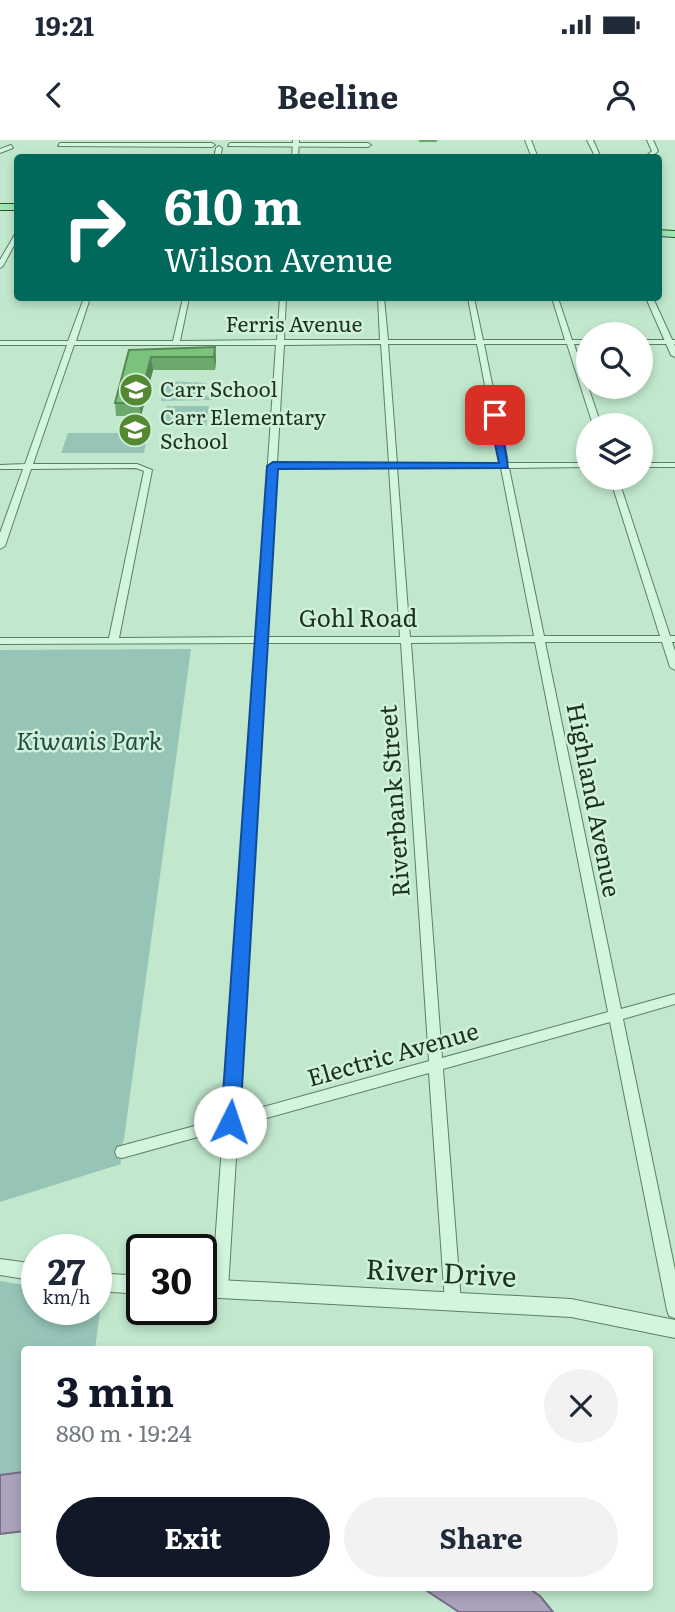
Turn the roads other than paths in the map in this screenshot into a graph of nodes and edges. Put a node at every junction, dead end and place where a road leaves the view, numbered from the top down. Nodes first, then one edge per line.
1 (296, 142) edge
2 (368, 142) edge
3 (61, 143) edge
4 (147, 143) edge
5 (220, 143) edge
6 (11, 147) dead end
7 (0, 151) edge
8 (14, 239) edge
9 (0, 266) edge
10 (86, 301) edge
11 (185, 301) edge
12 (284, 301) edge
13 (380, 301) edge
14 (472, 301) edge
15 (556, 301) edge
16 (651, 301) edge
17 (570, 342) junction
18 (576, 342) edge
19 (653, 342) edge
20 (672, 342) edge
21 (71, 343) junction
22 (176, 343) junction
23 (281, 343) junction
24 (383, 343) junction
25 (480, 343) junction
26 (0, 344) edge
27 (675, 355) edge
28 (593, 413) edge
29 (576, 465) edge
30 (653, 465) edge
31 (675, 465) edge
32 (273, 466) junction
33 (392, 466) junction
34 (505, 466) junction
35 (0, 467) edge
36 (28, 467) junction
37 (146, 468) joint
38 (618, 490) edge
39 (0, 546) edge
40 (540, 639) junction
41 (670, 639) edge
42 (114, 640) junction
43 (261, 640) junction
44 (405, 640) junction
45 (0, 641) edge
46 (675, 667) edge
47 (675, 999) edge
48 (615, 1015) junction
49 (436, 1066) junction
50 (230, 1122) junction
51 (122, 1152) dead end
52 (217, 1236) edge
53 (0, 1267) edge
54 (21, 1270) edge
55 (217, 1289) edge
56 (453, 1302) junction
57 (675, 1310) edge
58 (675, 1329) edge

1 - 2 street
1 - 5 street
3 - 4 street
4 - 5 street
6 - 7 street
8 - 9 street
10 - 21 street
11 - 22 street
12 - 23 street
13 - 24 street, Riverbank Street
14 - 25 street, Highland Avenue
15 - 17 street
16 - 20 street
17 - 18 street, Ferris Avenue
17 - 25 street, Ferris Avenue
17 - 28 street
19 - 20 street
20 - 27 street
21 - 22 street, Ferris Avenue
21 - 26 street, Ferris Avenue
21 - 36 street
22 - 23 street, Ferris Avenue
23 - 24 street, Ferris Avenue
23 - 32 street
24 - 25 street, Ferris Avenue
24 - 33 street, Riverbank Street
25 - 34 street, Highland Avenue
29 - 34 street
30 - 31 street
32 - 33 street
32 - 43 street
33 - 34 street
33 - 44 street, Riverbank Street
34 - 40 street, Highland Avenue
35 - 36 street
36 - 37 street
36 - 39 street
37 - 42 street
38 - 41 street
40 - 41 street, Gohl Road
40 - 44 street, Gohl Road
40 - 48 street, Highland Avenue
41 - 46 street
42 - 43 street, Gohl Road
42 - 45 street, Gohl Road
43 - 44 street, Gohl Road
43 - 50 street
44 - 49 street, Riverbank Street
47 - 48 street, Electric Avenue
48 - 49 street, Electric Avenue
48 - 57 street, Highland Avenue
49 - 50 street, Electric Avenue
49 - 56 street, Riverbank Street
50 - 51 street, Electric Avenue
50 - 52 street
53 - 54 street
55 - 56 street, River Drive
56 - 58 street, River Drive

